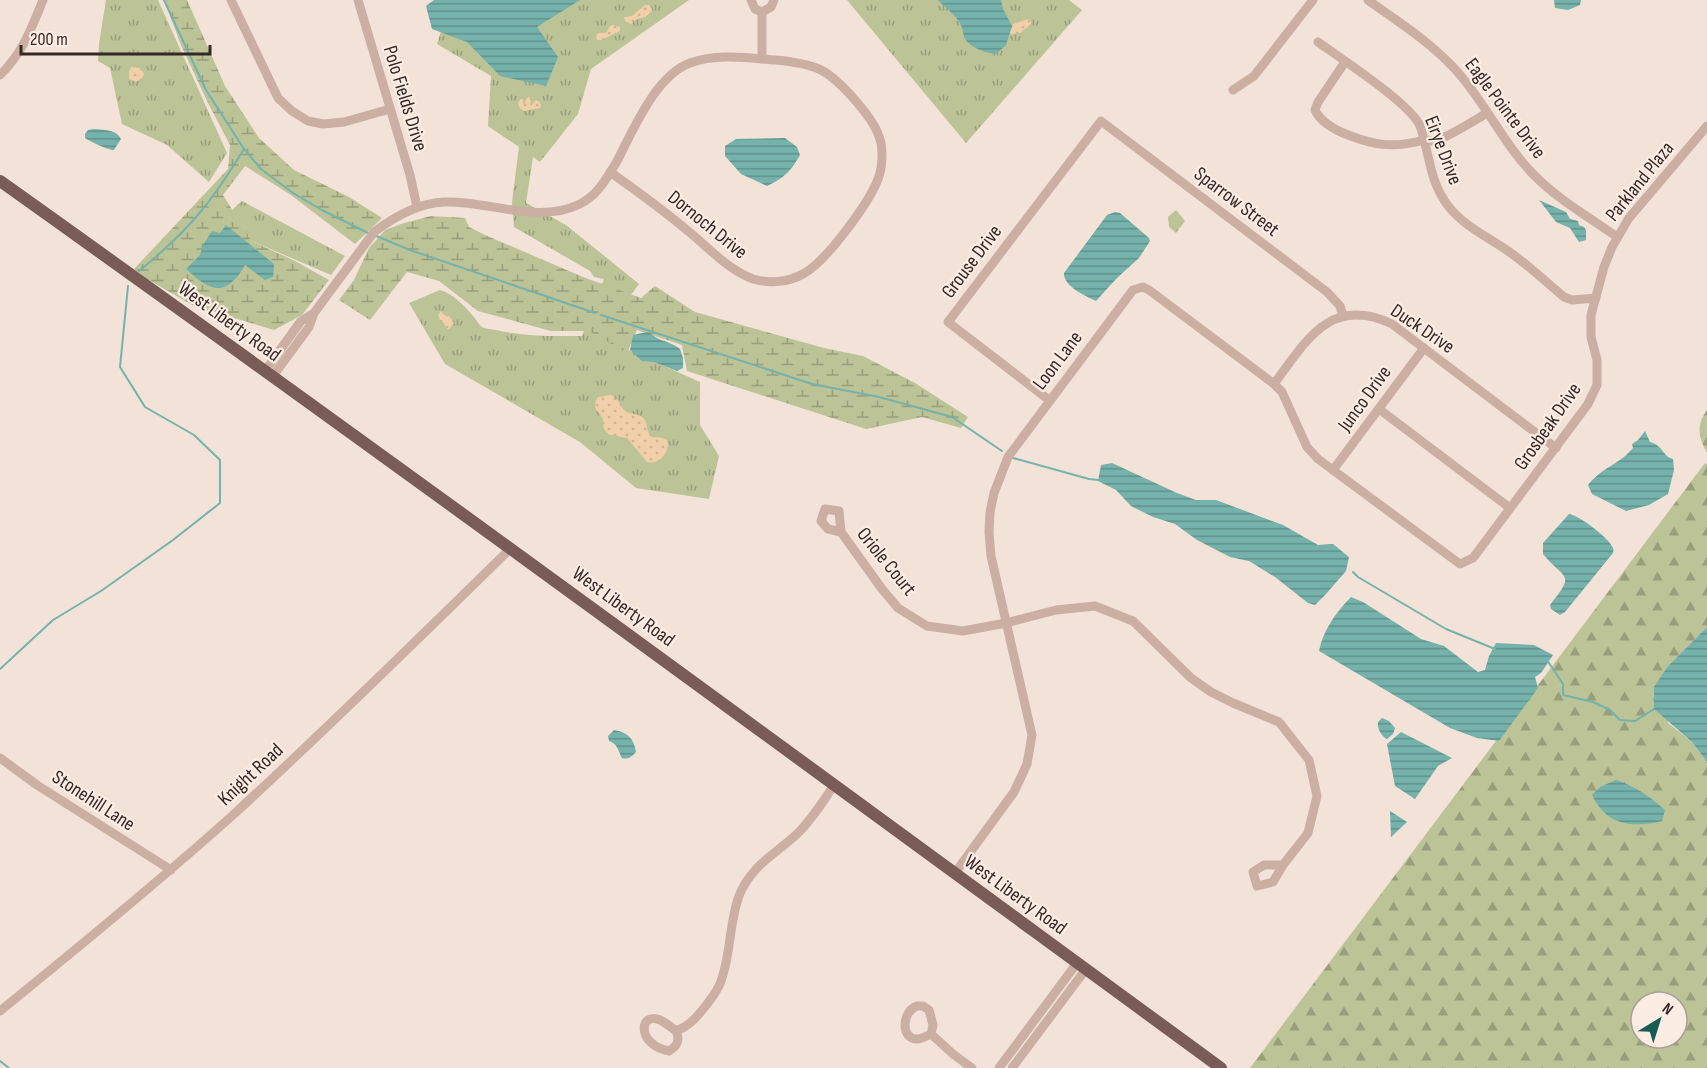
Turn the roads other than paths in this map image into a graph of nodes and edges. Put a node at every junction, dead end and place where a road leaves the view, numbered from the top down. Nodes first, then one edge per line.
1 (43, 0) edge
2 (231, 0) edge
3 (358, 0) edge
4 (751, 0) edge
5 (774, 0) edge
6 (1313, 0) edge
7 (1368, 0) edge
8 (762, 12) junction
9 (1318, 42) dead end
10 (762, 59) junction
11 (1345, 62) junction
12 (0, 75) edge
13 (1233, 90) dead end
14 (390, 109) junction
15 (1486, 110) junction
16 (1101, 120) joint
17 (1707, 126) edge
18 (1423, 141) junction
19 (610, 172) junction
20 (0, 180) edge
21 (417, 207) junction
22 (1617, 237) junction
23 (1596, 298) junction
24 (1343, 316) junction
25 (1424, 348) junction
26 (269, 374) junction
27 (1274, 384) junction
28 (1049, 400) junction
29 (1378, 409) junction
30 (1556, 448) junction
31 (1333, 470) junction
32 (1510, 508) junction
33 (841, 532) junction
34 (511, 548) junction
35 (1473, 558) joint
36 (1006, 623) junction
37 (0, 758) edge
38 (834, 785) junction
39 (1283, 865) dead end
40 (171, 870) junction
41 (955, 873) junction
42 (1081, 966) junction
43 (0, 1011) edge
44 (676, 1031) dead end
45 (931, 1034) dead end
46 (972, 1068) edge
47 (999, 1068) edge
48 (1012, 1068) edge
49 (1221, 1068) edge

1 - 12 street
2 - 14 street
3 - 14 street, Polo Fields Drive
4 - 8 street
5 - 8 street
6 - 13 street
7 - 15 street, Eagle Pointe Drive
8 - 10 street
9 - 11 street, Eirye Drive
10 - 19 street, Dornoch Drive
10 - 19 street, Dornoch Drive
11 - 18 street, Eirye Drive
11 - 18 street
14 - 21 street, Polo Fields Drive
15 - 18 street
15 - 22 street, Eagle Pointe Drive
16 - 24 street, Sparrow Street
16 - 28 street, Grouse Drive
17 - 22 street, Parkland Plaza
18 - 23 street, Eirye Drive
19 - 21 street, Dornoch Drive
20 - 26 main road, West Liberty Road
21 - 26 street, Dornoch Drive
22 - 23 street, Parkland Plaza
23 - 30 street, Grosbeak Drive
24 - 25 street, Duck Drive
24 - 27 street
25 - 29 street, Junco Drive
25 - 30 street, Duck Drive
26 - 34 main road, West Liberty Road
27 - 28 street, Loon Lane
27 - 31 street, Loon Lane
28 - 36 street, Loon Lane
29 - 31 street, Junco Drive
29 - 32 street
30 - 32 street, Grosbeak Drive
31 - 35 street, Loon Lane
32 - 35 street, Grosbeak Drive
33 - 33 street, Oriole Court
33 - 36 street, Oriole Court
34 - 38 main road, West Liberty Road
34 - 40 street, Knight Road
36 - 39 street, Oriole Court
36 - 41 street, Loon Lane
37 - 40 street, Stonehill Lane
38 - 41 main road, West Liberty Road
38 - 44 street
40 - 43 street, Knight Road
41 - 42 main road, West Liberty Road
42 - 47 street
42 - 48 street
42 - 49 main road, West Liberty Road
45 - 46 street

